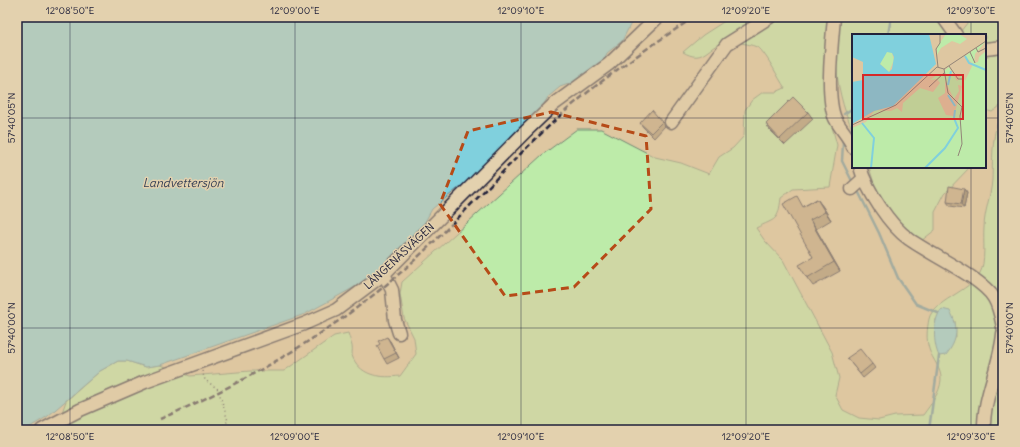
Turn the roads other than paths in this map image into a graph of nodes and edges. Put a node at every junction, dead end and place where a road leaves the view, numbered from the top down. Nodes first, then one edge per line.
1 (658, 17) edge
2 (770, 17) edge
3 (834, 17) edge
4 (943, 17) edge
5 (955, 34) edge
6 (1003, 47) edge
7 (986, 49) edge
8 (671, 122) dead end
9 (852, 145) edge
10 (860, 168) edge
11 (384, 274) junction
12 (1003, 327) edge
13 (400, 333) dead end
14 (1003, 334) edge
15 (42, 430) edge
16 (984, 430) edge

1 - 11 street, LÅNGENÄSVÄGEN
2 - 8 street
3 - 9 street
4 - 5 street
6 - 7 street
10 - 12 street
11 - 13 street
11 - 15 street, LÅNGENÄSVÄGEN
14 - 16 street

